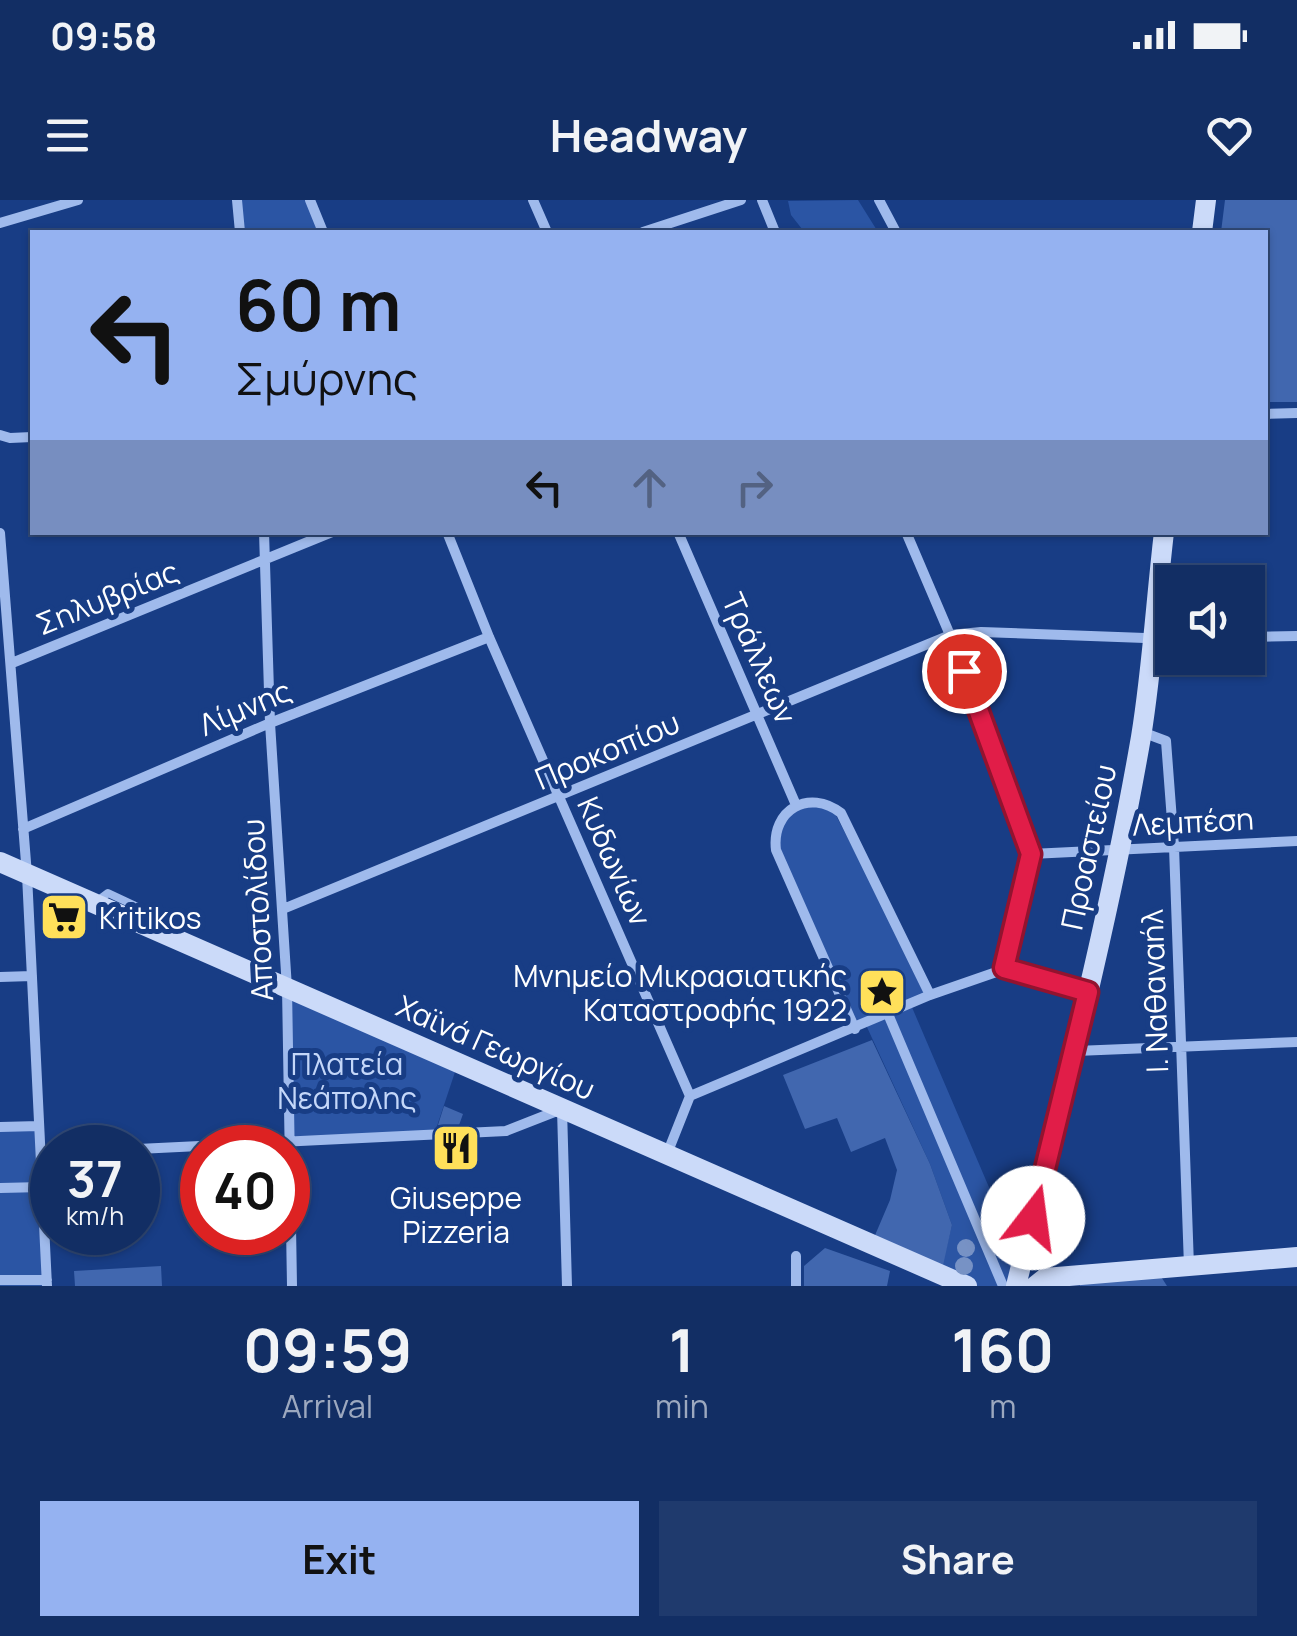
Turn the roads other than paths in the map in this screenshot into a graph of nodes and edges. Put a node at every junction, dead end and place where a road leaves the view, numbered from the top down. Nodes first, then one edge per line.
1 (78, 200) edge
2 (237, 200) edge
3 (310, 200) edge
4 (533, 200) edge
5 (741, 200) edge
6 (762, 200) edge
7 (879, 200) edge
8 (1206, 200) edge
9 (0, 224) edge
10 (240, 230) edge
11 (322, 230) edge
12 (546, 230) edge
13 (649, 230) edge
14 (774, 230) edge
15 (895, 230) edge
16 (1202, 230) edge
17 (1268, 414) edge
18 (1297, 414) edge
19 (0, 435) edge
20 (30, 437) edge
21 (0, 533) edge
22 (264, 535) edge
23 (325, 535) edge
24 (448, 535) edge
25 (679, 535) edge
26 (907, 535) edge
27 (1164, 535) edge
28 (266, 560) junction
29 (1163, 565) edge
30 (950, 635) junction
31 (1297, 636) edge
32 (489, 637) junction
33 (1265, 637) edge
34 (1155, 639) edge
35 (12, 663) junction
36 (1155, 672) edge
37 (758, 714) junction
38 (270, 723) junction
39 (1142, 732) junction
40 (559, 797) junction
41 (796, 805) junction
42 (23, 829) junction
43 (1297, 841) edge
44 (1174, 847) junction
45 (1120, 850) junction
46 (1031, 854) junction
47 (0, 862) edge
48 (28, 875) junction
49 (100, 900) dead end
50 (283, 909) junction
51 (144, 922) dead end
52 (1004, 968) junction
53 (32, 976) junction
54 (0, 977) edge
55 (287, 988) junction
56 (1088, 992) junction
57 (930, 995) junction
58 (888, 1014) junction
59 (854, 1029) junction
60 (1297, 1042) edge
61 (1180, 1047) junction
62 (1076, 1051) junction
63 (690, 1096) junction
64 (562, 1109) junction
65 (40, 1125) edge
66 (288, 1125) edge
67 (30, 1126) edge
68 (0, 1127) edge
69 (310, 1142) edge
70 (667, 1154) junction
71 (30, 1187) edge
72 (0, 1188) edge
73 (46, 1255) edge
74 (291, 1255) edge
75 (796, 1256) dead end
76 (1297, 1258) edge
77 (1189, 1267) junction
78 (0, 1280) edge
79 (47, 1283) edge
80 (292, 1286) edge
81 (567, 1286) edge
82 (796, 1286) edge
83 (967, 1286) edge
84 (1003, 1286) edge
85 (1016, 1286) edge
86 (1035, 1286) edge

1 - 9 street
2 - 10 street
3 - 11 street
4 - 12 street
5 - 13 street
6 - 14 street
7 - 15 street
8 - 16 main road
17 - 18 street
19 - 20 street
21 - 35 street
22 - 28 street, Αποστολίδου
23 - 28 street, Σηλυβρίας
24 - 32 street, Κυδωνίων
25 - 37 street, Τράλλεων
26 - 30 street
27 - 29 main road, Προαστείου
28 - 35 street, Σηλυβρίας
28 - 38 street, Αποστολίδου
30 - 34 street, Προκοπίου
30 - 37 street, Προκοπίου
30 - 46 street
31 - 33 street
32 - 38 street, Λίμνης
32 - 40 street, Κυδωνίων
35 - 42 street
36 - 39 main road, Προαστείου
37 - 40 street, Προκοπίου
37 - 41 street, Τράλλεων
38 - 42 street, Λίμνης
38 - 50 street, Αποστολίδου
39 - 44 street, Ι. Ναθαναήλ
39 - 45 main road, Προαστείου
40 - 50 street, Προκοπίου
40 - 63 street, Κυδωνίων
41 - 57 street
41 - 59 street
42 - 48 street
43 - 44 street, Λεμπέση
44 - 45 street, Λεμπέση
44 - 61 street, Ι. Ναθαναήλ
45 - 46 street, Λεμπέση
45 - 56 main road, Προαστείου
46 - 52 street
47 - 48 main road, Χαϊνά Γεωργίου
48 - 53 street
48 - 55 main road, Χαϊνά Γεωργίου
49 - 51 lane
50 - 55 street, Αποστολίδου
52 - 56 street
52 - 57 street
53 - 54 street
53 - 65 street
55 - 64 main road, Χαϊνά Γεωργίου
55 - 66 street, Αποστολίδου
56 - 62 main road, Προαστείου
57 - 58 street
58 - 59 street
58 - 84 street
59 - 63 street
60 - 61 street
61 - 62 street
61 - 77 street, Ι. Ναθαναήλ
62 - 85 main road, Προαστείου
63 - 70 street
64 - 69 street
64 - 70 main road, Χαϊνά Γεωργίου
64 - 81 street
67 - 68 street
70 - 83 main road, Χαϊνά Γεωργίου
71 - 72 street
73 - 79 street
74 - 80 street, Αποστολίδου
75 - 82 street
76 - 77 main road
77 - 86 main road
78 - 79 street

